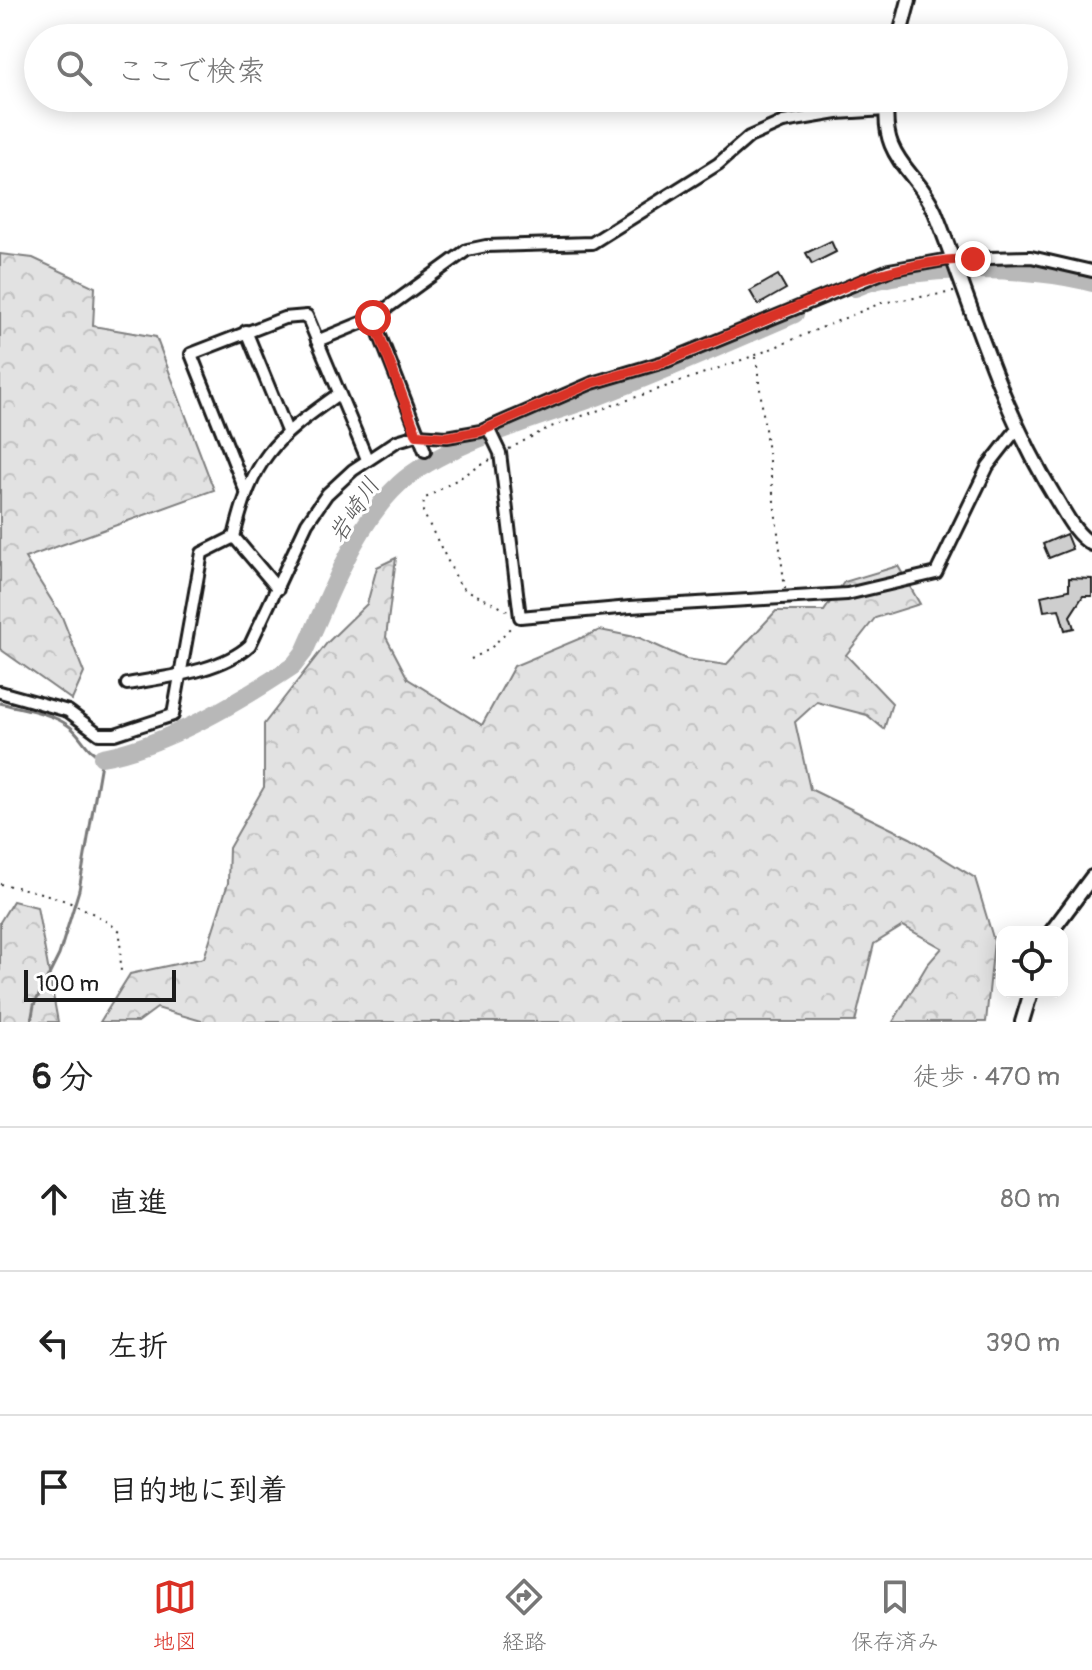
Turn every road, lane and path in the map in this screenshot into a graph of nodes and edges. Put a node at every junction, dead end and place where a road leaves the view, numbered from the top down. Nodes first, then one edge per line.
1 (909, 0) edge
2 (903, 24) edge
3 (843, 112) edge
4 (889, 112) edge
5 (952, 262) junction
6 (1092, 271) edge
7 (962, 288) junction
8 (373, 318) junction
9 (246, 331) junction
10 (317, 341) junction
11 (756, 355) junction
12 (337, 395) junction
13 (488, 428) junction
14 (1016, 430) junction
15 (287, 431) junction
16 (417, 435) junction
17 (425, 451) dead end
18 (500, 453) junction
19 (367, 459) junction
20 (245, 490) junction
21 (234, 537) junction
22 (1092, 544) edge
23 (278, 589) junction
24 (786, 598) junction
25 (520, 617) junction
26 (471, 659) dead end
27 (180, 674) junction
28 (127, 684) dead end
29 (0, 692) edge
30 (1092, 877) edge
31 (0, 884) edge
32 (1055, 926) edge
33 (121, 975) dead end
34 (1029, 998) edge
35 (1022, 1022) edge

1 - 2 street
3 - 8 street
4 - 5 street
5 - 6 street
5 - 7 street
5 - 13 street
7 - 11 path
7 - 14 street
8 - 10 street
8 - 16 street
9 - 10 street
9 - 15 street
9 - 20 street
10 - 12 street
11 - 18 path
11 - 24 path
12 - 15 street
12 - 19 street
13 - 16 street
13 - 18 street
14 - 22 street
14 - 24 street
15 - 20 street
16 - 17 street
16 - 19 street
18 - 25 street
18 - 25 path
19 - 23 street
20 - 21 street
21 - 23 street
21 - 27 street
23 - 27 street
24 - 25 street
25 - 26 path
27 - 28 street
27 - 29 street
30 - 32 street
31 - 33 path
34 - 35 street

